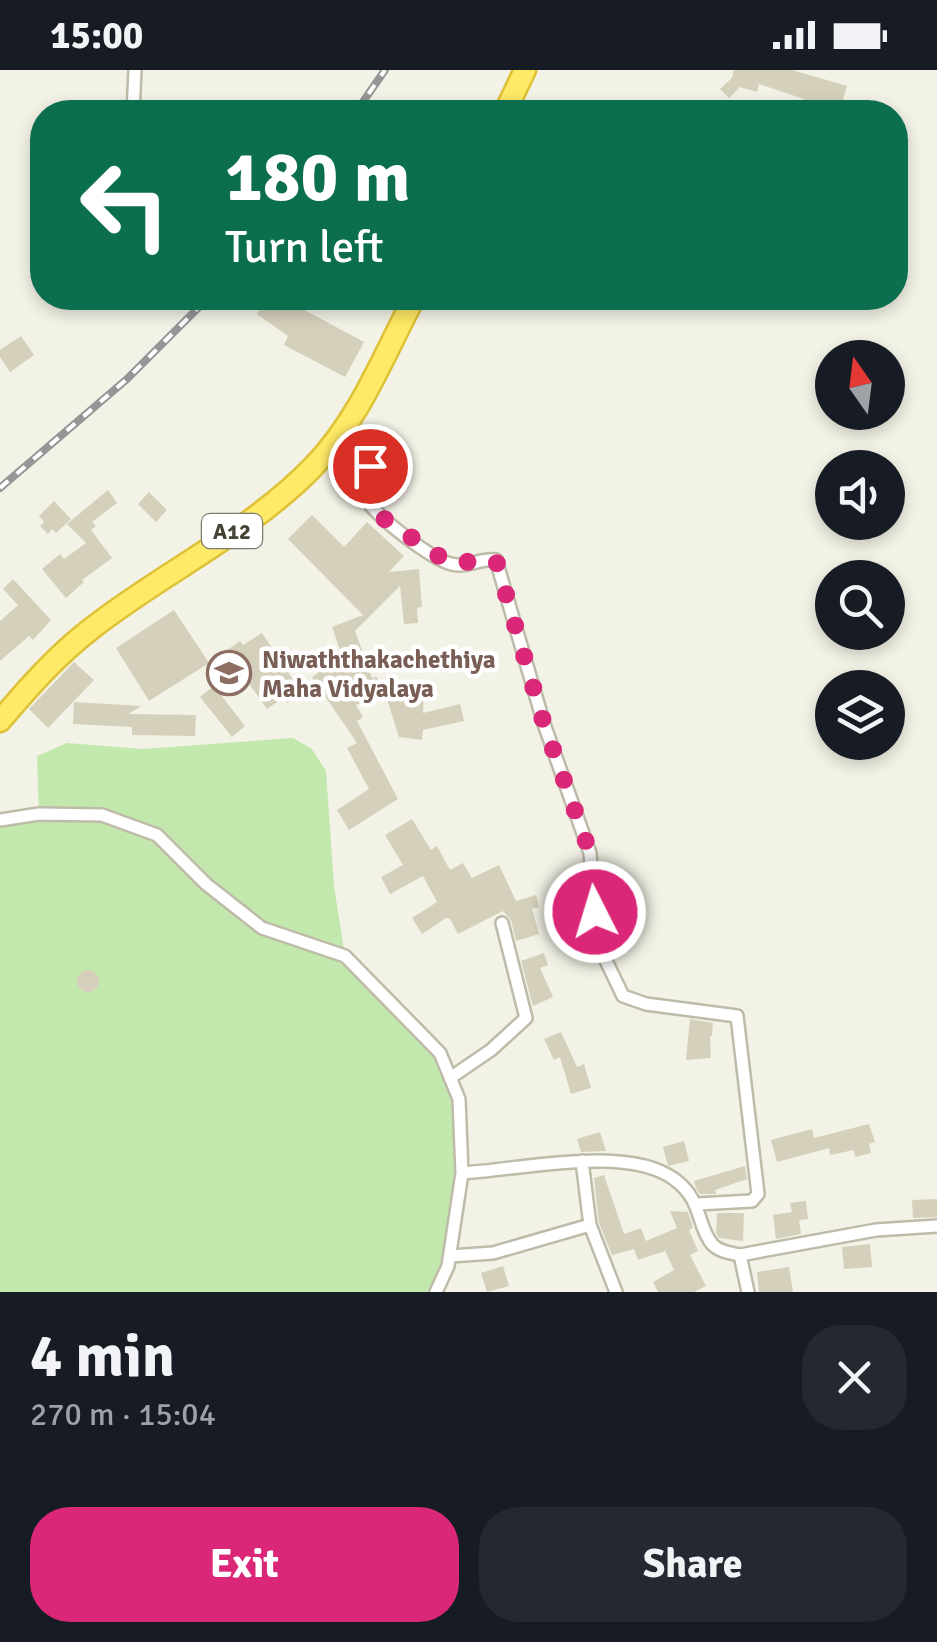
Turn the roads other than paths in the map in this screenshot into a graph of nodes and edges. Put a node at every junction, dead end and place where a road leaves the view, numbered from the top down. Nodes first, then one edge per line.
1 (135, 70) edge
2 (525, 70) edge
3 (134, 100) edge
4 (511, 100) edge
5 (408, 310) edge
6 (335, 442) junction
7 (0, 722) edge
8 (0, 820) edge
9 (502, 923) dead end
10 (450, 1078) junction
11 (582, 1161) junction
12 (462, 1173) junction
13 (697, 1204) junction
14 (590, 1225) junction
15 (937, 1226) edge
16 (740, 1255) junction
17 (450, 1256) junction
18 (438, 1292) edge
19 (616, 1292) edge
20 (748, 1292) edge

1 - 3 street
2 - 4 highway
5 - 6 highway, A12
6 - 7 highway, A12
6 - 13 street
8 - 10 street
9 - 10 street
10 - 12 street
11 - 12 street
11 - 13 street
11 - 14 street
12 - 17 street
13 - 16 street
14 - 17 street
14 - 19 street
15 - 16 street
16 - 20 street
17 - 18 street

